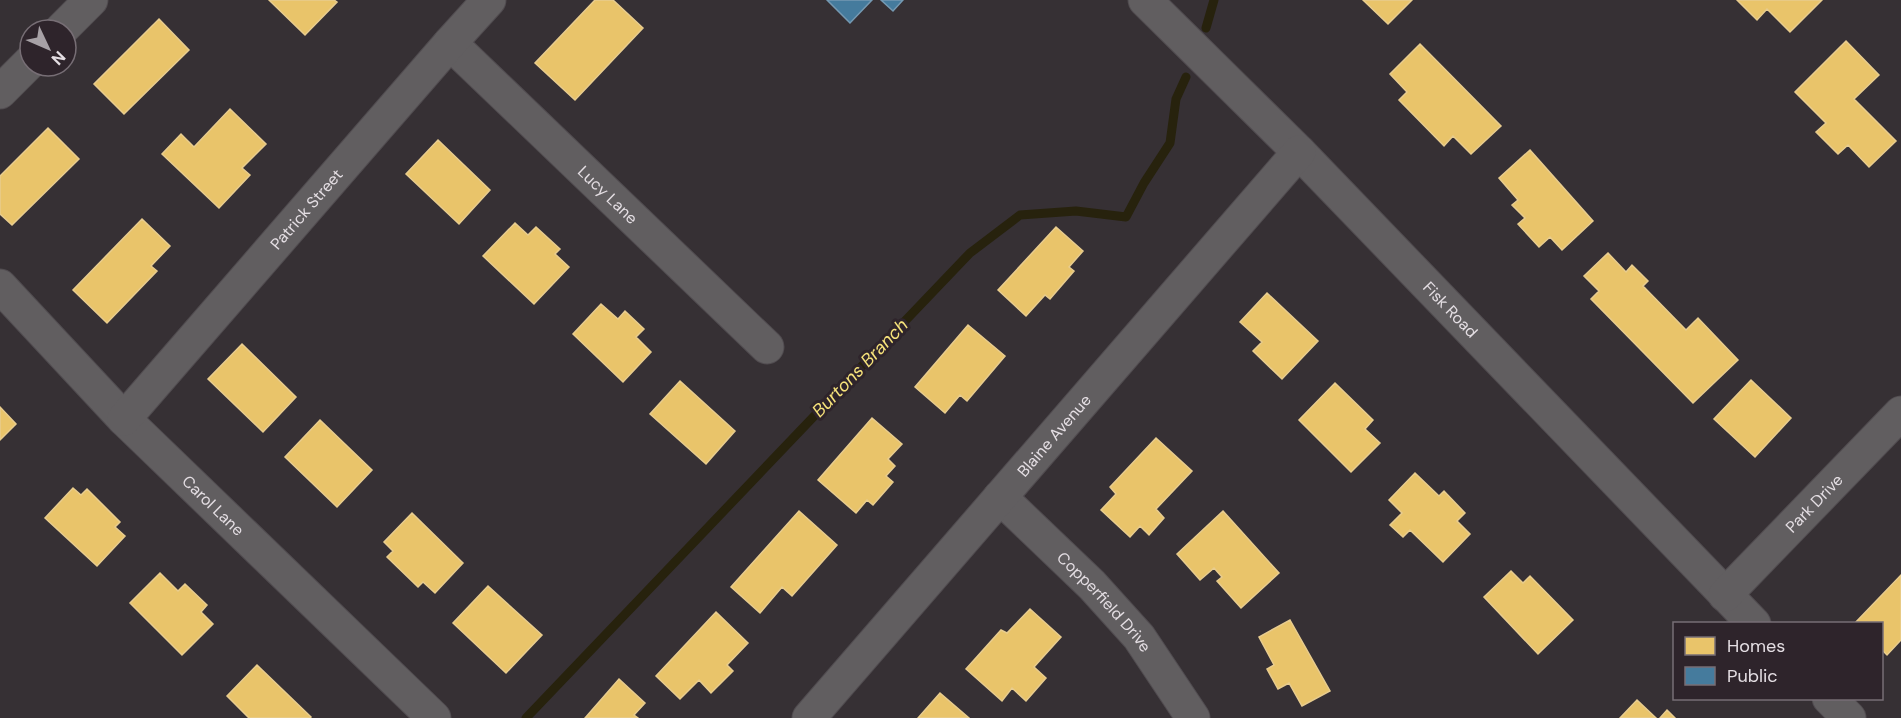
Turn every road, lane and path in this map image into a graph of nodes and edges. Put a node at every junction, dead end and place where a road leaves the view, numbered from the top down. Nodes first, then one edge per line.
1 (91, 0) edge
2 (489, 0) edge
3 (1145, 0) edge
4 (73, 18) edge
5 (450, 43) junction
6 (18, 74) edge
7 (0, 92) edge
8 (1299, 152) junction
9 (0, 286) edge
10 (767, 347) dead end
11 (1901, 412) edge
12 (124, 419) junction
13 (1000, 497) junction
14 (1725, 595) junction
15 (1752, 622) edge
16 (1830, 700) edge
17 (434, 718) edge
18 (808, 718) edge
19 (1193, 718) edge
20 (1849, 718) edge

1 - 4 street
2 - 5 street, Patrick Street
3 - 8 street, Fisk Road
5 - 10 street, Lucy Lane
5 - 12 street, Patrick Street
6 - 7 street
8 - 13 street, Blaine Avenue
8 - 14 street, Fisk Road
9 - 12 street, Carol Lane
11 - 14 street, Park Drive
12 - 17 street, Carol Lane
13 - 18 street, Blaine Avenue
13 - 19 street, Copperfield Drive
14 - 15 street, Fisk Road
16 - 20 street

